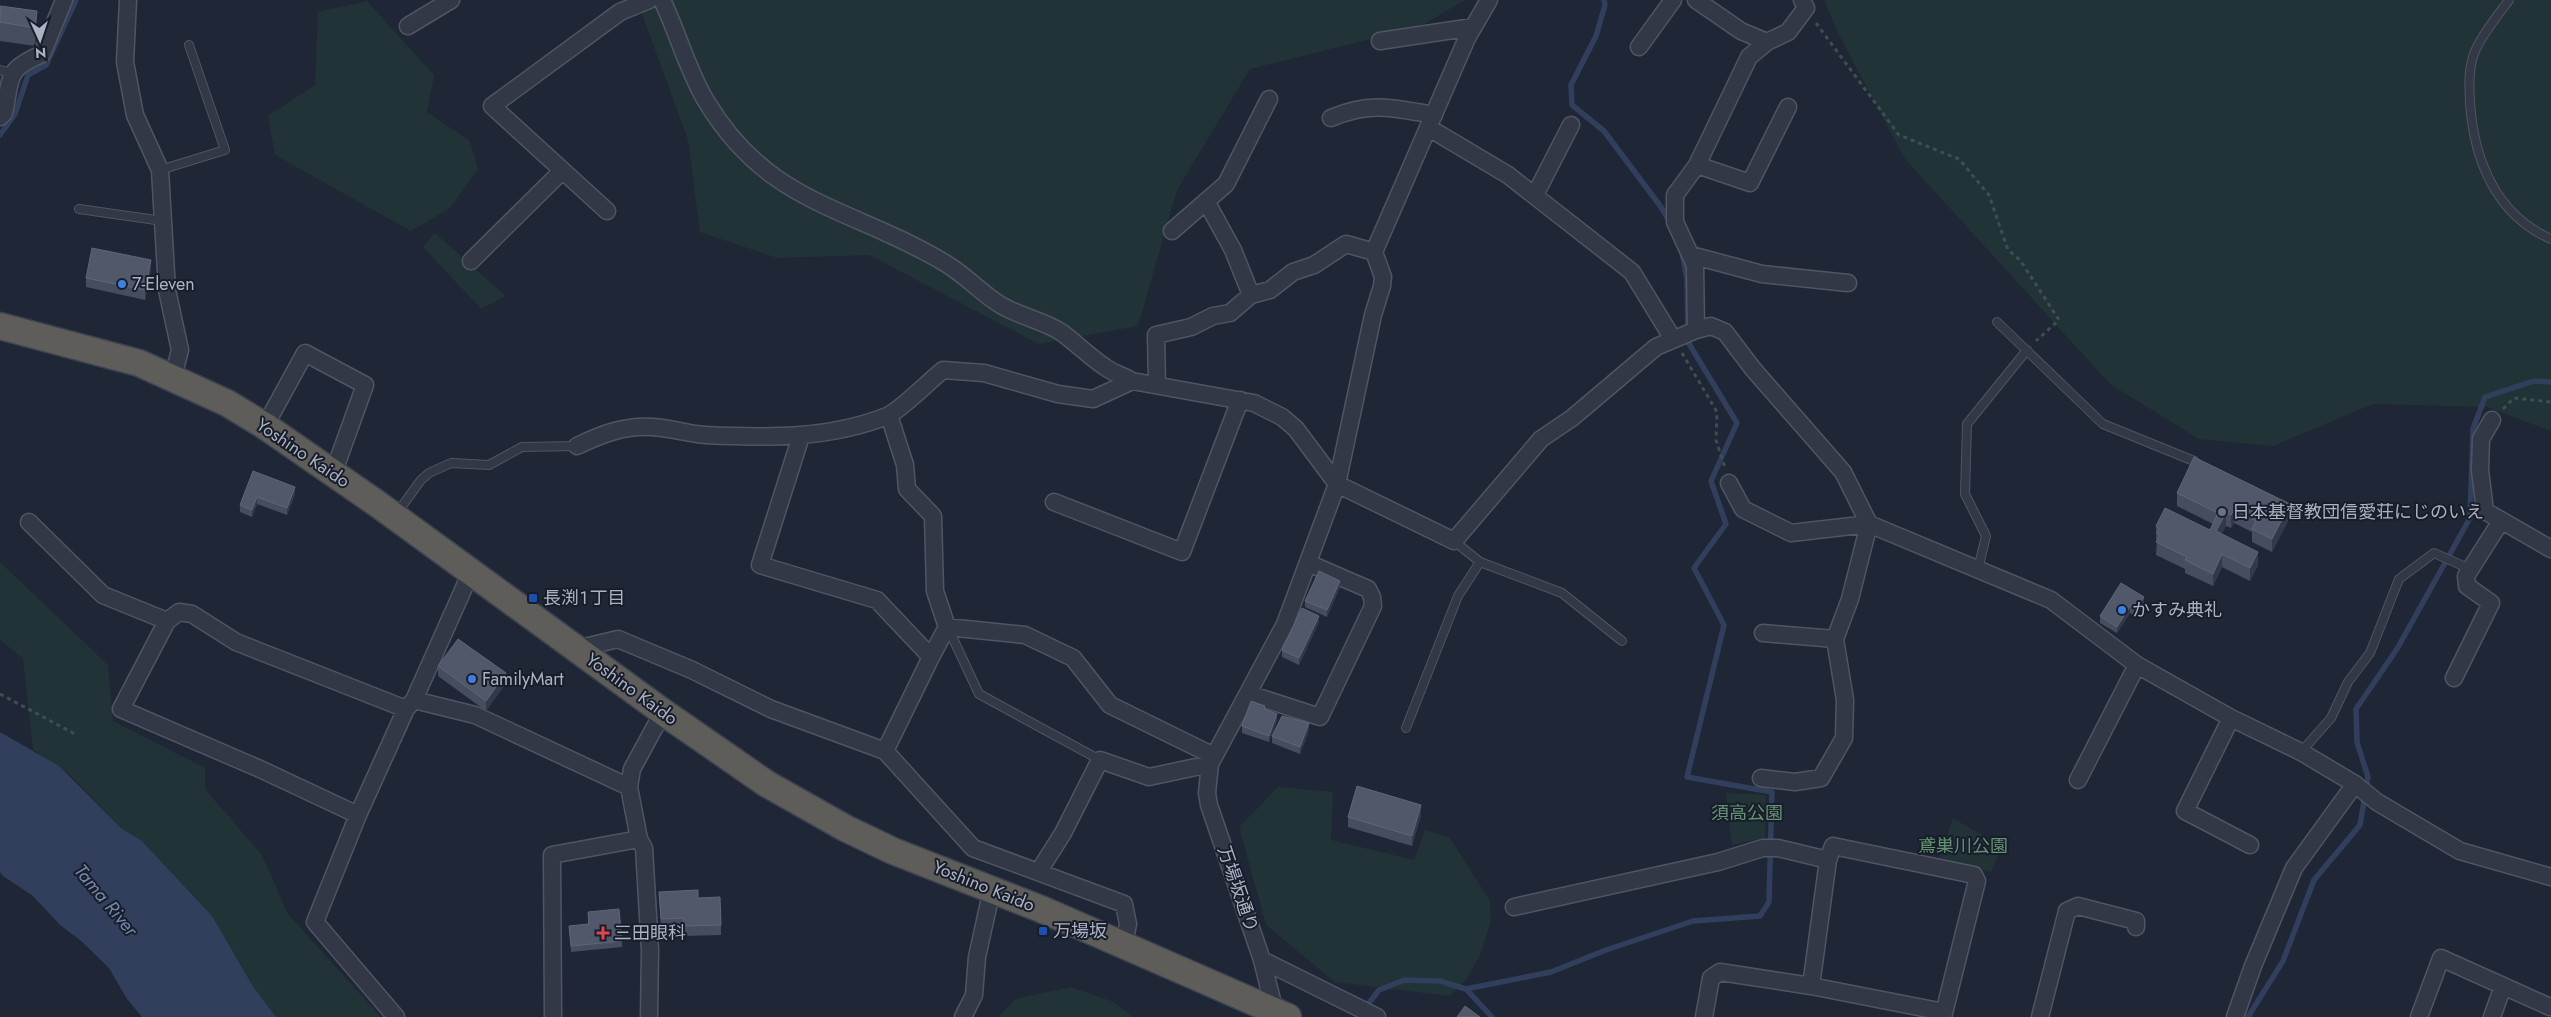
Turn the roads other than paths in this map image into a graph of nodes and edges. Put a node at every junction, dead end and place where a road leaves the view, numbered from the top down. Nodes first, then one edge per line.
1 (64, 0) edge
2 (128, 0) edge
3 (451, 0) edge
4 (649, 0) edge
5 (662, 0) edge
6 (1489, 0) edge
7 (1673, 0) edge
8 (1696, 0) edge
9 (2509, 0) edge
10 (1804, 4) edge
11 (408, 26) dead end
12 (1473, 27) junction
13 (1380, 41) dead end
14 (1767, 42) junction
15 (189, 45) dead end
16 (1639, 47) dead end
17 (6, 72) edge
18 (1269, 99) dead end
19 (1788, 107) dead end
20 (0, 117) edge
21 (1331, 118) dead end
22 (1432, 122) junction
23 (1571, 125) dead end
24 (1697, 165) junction
25 (160, 170) junction
26 (562, 170) junction
27 (1535, 196) junction
28 (1206, 201) junction
29 (79, 209) dead end
30 (607, 211) dead end
31 (163, 221) junction
32 (1172, 231) dead end
33 (2551, 239) edge
34 (1374, 252) junction
35 (1691, 255) junction
36 (471, 261) dead end
37 (1848, 284) dead end
38 (1251, 295) junction
39 (1997, 322) dead end
40 (0, 326) edge
41 (1696, 330) junction
42 (1674, 338) junction
43 (2027, 350) junction
44 (173, 377) junction
45 (1132, 380) junction
46 (1157, 385) junction
47 (1240, 400) junction
48 (889, 415) junction
49 (2492, 420) road end
50 (265, 426) junction
51 (801, 436) junction
52 (576, 446) joint
53 (2194, 461) edge
54 (333, 474) junction
55 (1729, 483) road end
56 (1337, 484) junction
57 (1054, 502) dead end
58 (395, 516) junction
59 (2501, 521) junction
60 (30, 522) dead end
61 (1870, 524) junction
62 (1454, 541) junction
63 (2551, 549) edge
64 (1480, 562) junction
65 (1308, 564) junction
66 (1978, 569) junction
67 (2470, 569) junction
68 (471, 572) junction
69 (167, 621) junction
70 (947, 627) junction
71 (1763, 633) dead end
72 (1835, 639) junction
73 (1622, 641) dead end
74 (576, 649) junction
75 (931, 657) junction
76 (2137, 665) junction
77 (2454, 678) dead end
78 (1249, 694) junction
79 (410, 704) junction
80 (663, 712) junction
81 (2231, 718) junction
82 (1406, 728) dead end
83 (885, 751) junction
84 (2302, 752) junction
85 (1100, 760) junction
86 (1212, 760) junction
87 (1761, 778) dead end
88 (2078, 780) dead end
89 (2355, 784) junction
90 (629, 787) junction
91 (358, 815) junction
92 (639, 839) junction
93 (2250, 845) dead end
94 (1828, 860) junction
95 (1040, 872) junction
96 (2551, 877) edge
97 (992, 889) junction
98 (1514, 907) dead end
99 (2136, 927) dead end
100 (1124, 945) junction
101 (1262, 960) junction
102 (1811, 986) junction
103 (2503, 986) junction
104 (2550, 1009) edge
105 (1943, 1014) edge
106 (1282, 1015) edge
107 (396, 1017) edge
108 (552, 1017) edge
109 (649, 1017) edge
110 (963, 1017) edge
111 (1376, 1017) edge
112 (1704, 1017) edge
113 (2040, 1017) edge
114 (2235, 1017) edge
115 (2419, 1017) edge
116 (2492, 1017) edge

1 - 17 street
2 - 25 street
3 - 11 street
4 - 26 street
5 - 45 street
6 - 12 street
7 - 16 street
8 - 14 street
9 - 33 lane
10 - 14 street
12 - 13 street
12 - 22 street
14 - 24 street
15 - 25 lane
17 - 20 street
18 - 28 street
19 - 24 street
21 - 22 street
22 - 27 street
22 - 34 street
23 - 27 street
24 - 35 street
25 - 31 street
26 - 30 street
26 - 36 street
27 - 42 street
28 - 32 street
28 - 38 street
29 - 31 lane
31 - 44 street
34 - 38 street
34 - 56 street
35 - 37 street
35 - 41 street
38 - 46 street
39 - 43 lane
40 - 44 highway, Yoshino Kaido
41 - 42 street
41 - 61 street
42 - 62 street
43 - 53 lane
43 - 66 lane
44 - 50 highway, Yoshino Kaido
45 - 46 street
45 - 48 street
46 - 47 street
47 - 56 street
47 - 57 street
48 - 51 street
48 - 70 street
49 - 59 street
50 - 54 highway, Yoshino Kaido
50 - 54 street
51 - 52 street
51 - 75 street
52 - 58 lane
54 - 58 highway, Yoshino Kaido
55 - 61 street
56 - 62 street
56 - 65 street
58 - 68 highway, Yoshino Kaido
59 - 63 street
59 - 67 street
60 - 69 street
61 - 66 street
61 - 72 street
62 - 64 lane
64 - 73 lane
64 - 82 lane
65 - 78 street
65 - 78 street
66 - 76 street
67 - 77 street
67 - 84 lane
68 - 74 highway, Yoshino Kaido
68 - 79 street
69 - 79 street
69 - 91 street
70 - 75 street
70 - 85 lane
70 - 86 street
71 - 72 street
72 - 87 street
74 - 80 highway, Yoshino Kaido
74 - 83 street
75 - 83 street
76 - 81 street
76 - 88 street
78 - 86 street
79 - 90 street
79 - 91 street
80 - 90 street
80 - 97 highway, Yoshino Kaido
81 - 84 street
81 - 93 street
83 - 95 street
84 - 89 street
85 - 86 street
85 - 95 street
86 - 101 street, 万場坂通り
89 - 96 street
89 - 114 street
90 - 92 street
91 - 107 street
92 - 108 street
92 - 109 street
94 - 98 street
94 - 102 street
94 - 105 street
95 - 100 street
97 - 100 highway, Yoshino Kaido
97 - 110 street
99 - 113 street
100 - 106 highway, Yoshino Kaido
101 - 106 street, 万場坂通り
101 - 111 street
102 - 105 street
102 - 112 street
103 - 104 street
103 - 115 street
103 - 116 street

